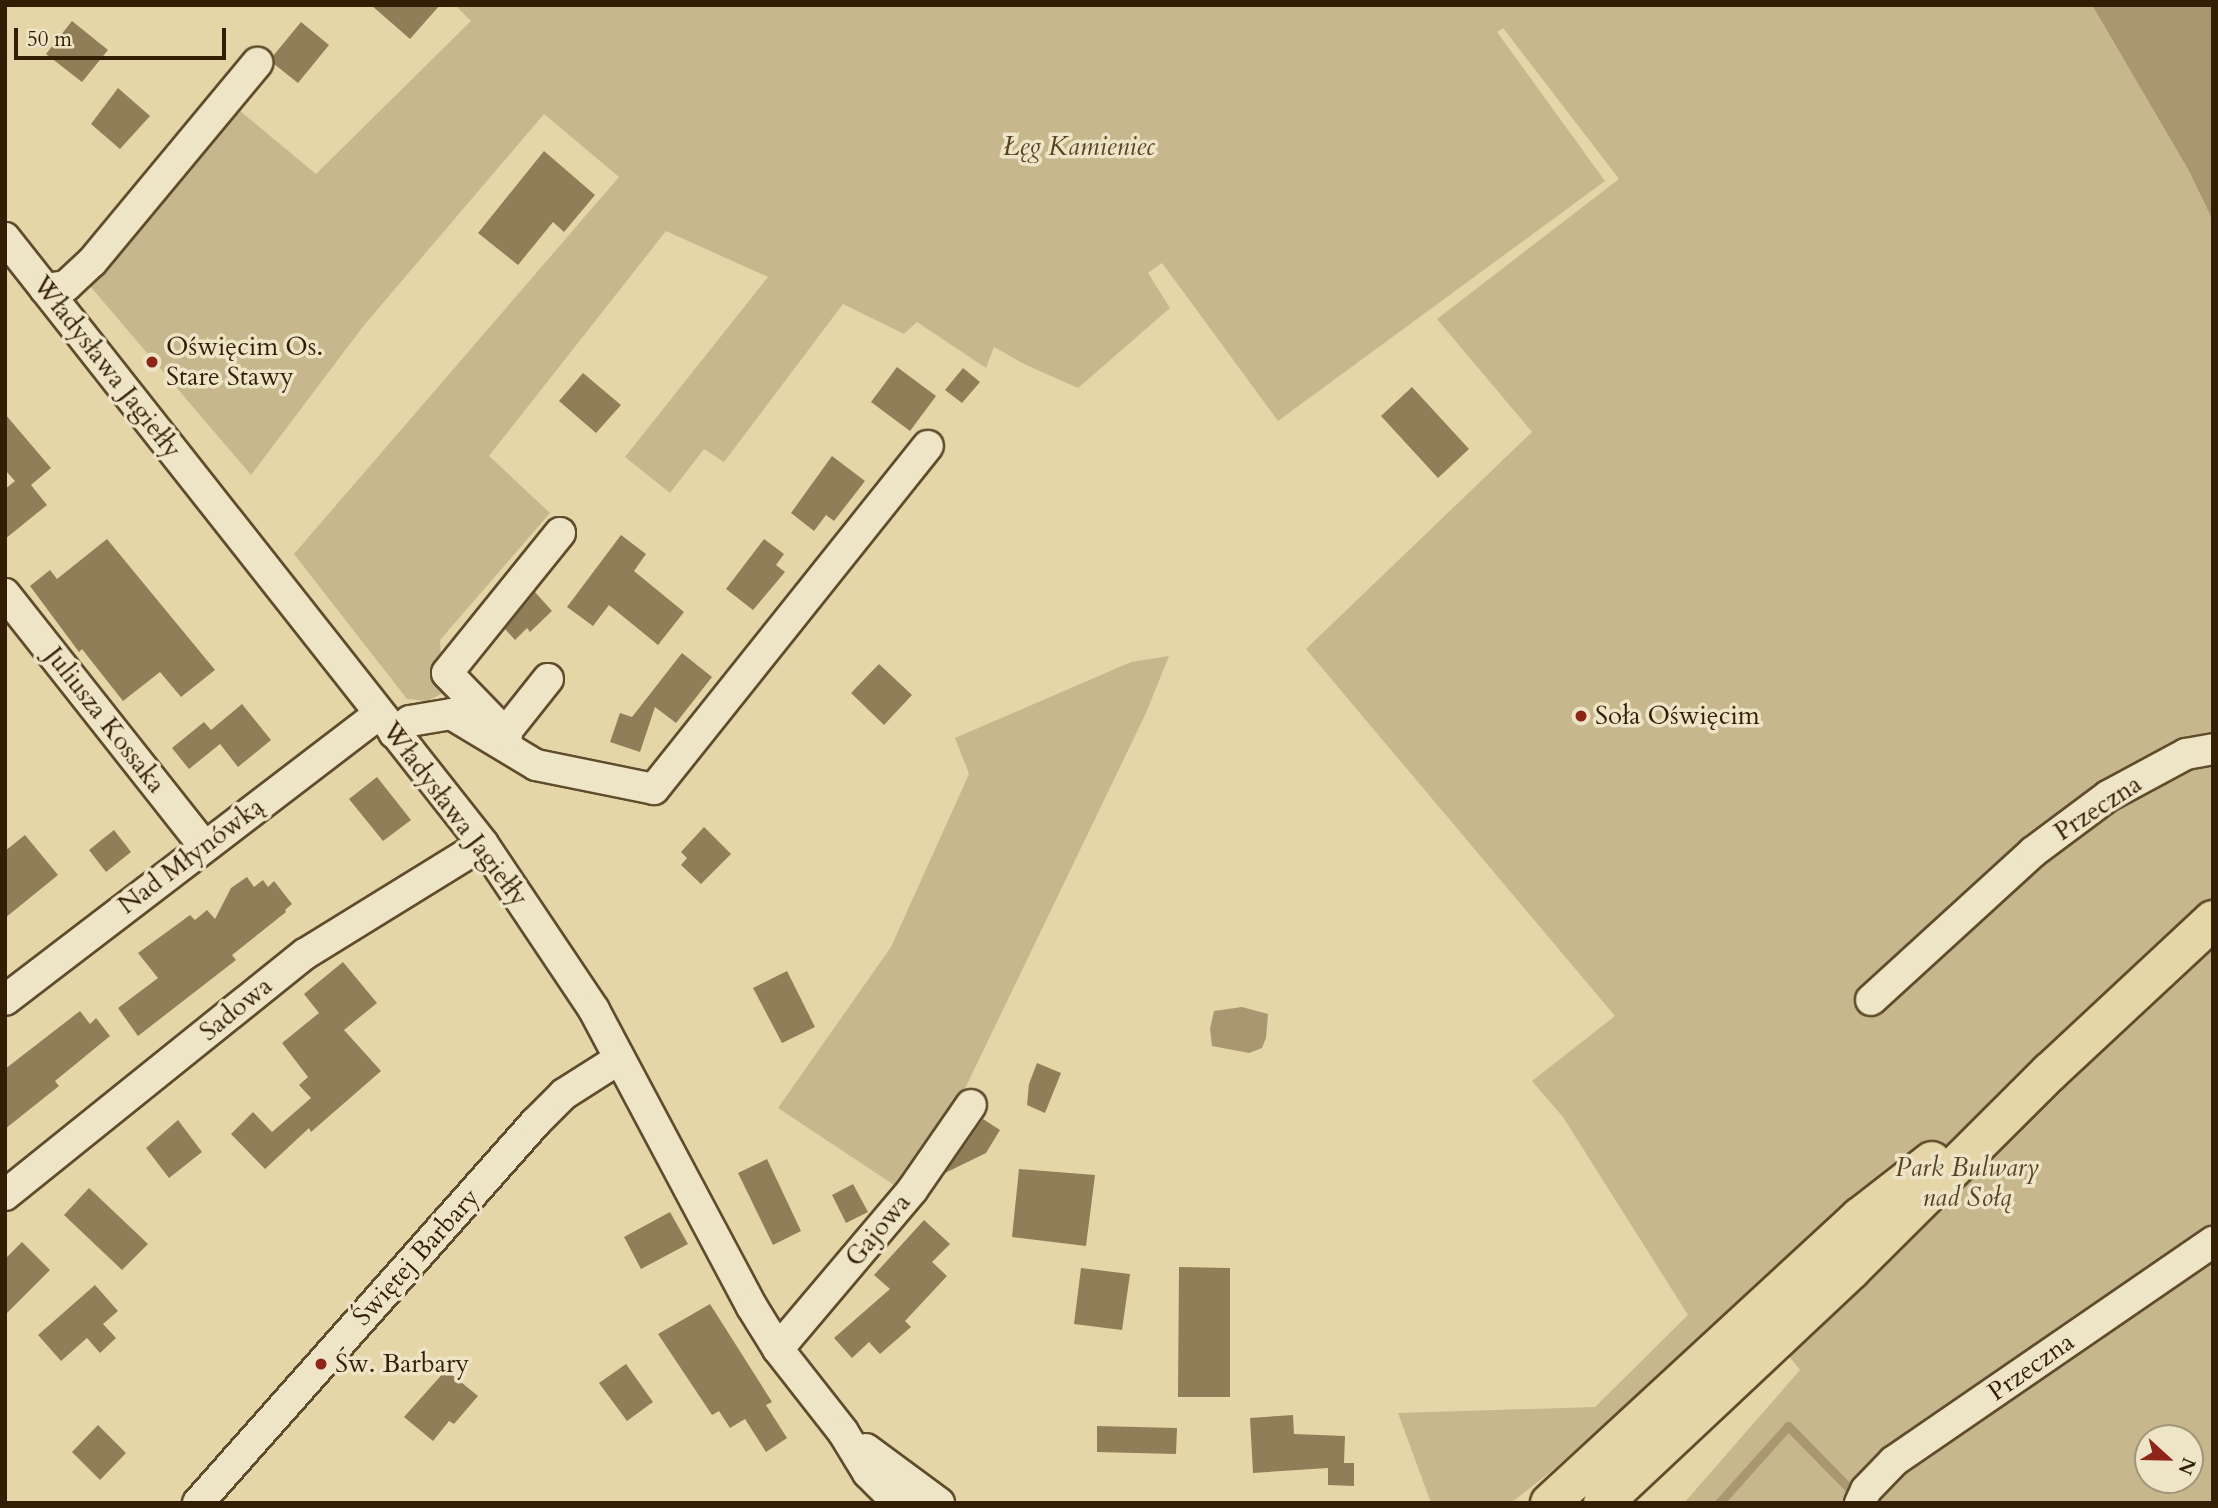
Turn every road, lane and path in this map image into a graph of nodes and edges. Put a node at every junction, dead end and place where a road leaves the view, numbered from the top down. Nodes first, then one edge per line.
1 (257, 63) dead end
2 (5, 238) edge
3 (45, 289) junction
4 (928, 446) dead end
5 (560, 533) dead end
6 (6, 597) edge
7 (548, 679) dead end
8 (464, 709) junction
9 (386, 723) junction
10 (505, 733) junction
11 (2213, 749) edge
12 (536, 765) junction
13 (483, 845) junction
14 (204, 846) junction
15 (2199, 932) edge
16 (5, 1000) edge
17 (1871, 1000) dead end
18 (619, 1059) junction
19 (2050, 1072) junction
20 (971, 1105) dead end
21 (5, 1195) edge
22 (2213, 1242) edge
23 (778, 1349) junction
24 (843, 1432) junction
25 (198, 1503) edge
26 (898, 1503) edge
27 (939, 1503) edge
28 (1550, 1503) edge
29 (1603, 1503) edge
30 (1860, 1503) edge

1 - 3 street
2 - 3 street, Władysława Jagiełły
3 - 9 street, Władysława Jagiełły
4 - 12 street
5 - 8 street
6 - 14 street, Juliusza Kossaka
7 - 10 street
8 - 9 street, Nad Młynówką
8 - 10 street
8 - 12 street
9 - 13 street, Władysława Jagiełły
9 - 14 street, Nad Młynówką
10 - 12 street
11 - 17 street, Przeczna
13 - 18 street, Władysława Jagiełły
13 - 21 street, Sadowa
14 - 16 street, Nad Młynówką
15 - 19 main road
18 - 23 street, Władysława Jagiełły
18 - 25 street, Świętej Barbary
19 - 28 main road
19 - 29 main road
20 - 23 street, Gajowa
22 - 30 street, Przeczna
23 - 24 street, Władysława Jagiełły
24 - 26 street, Władysława Jagiełły
24 - 27 street, Władysława Jagiełły

